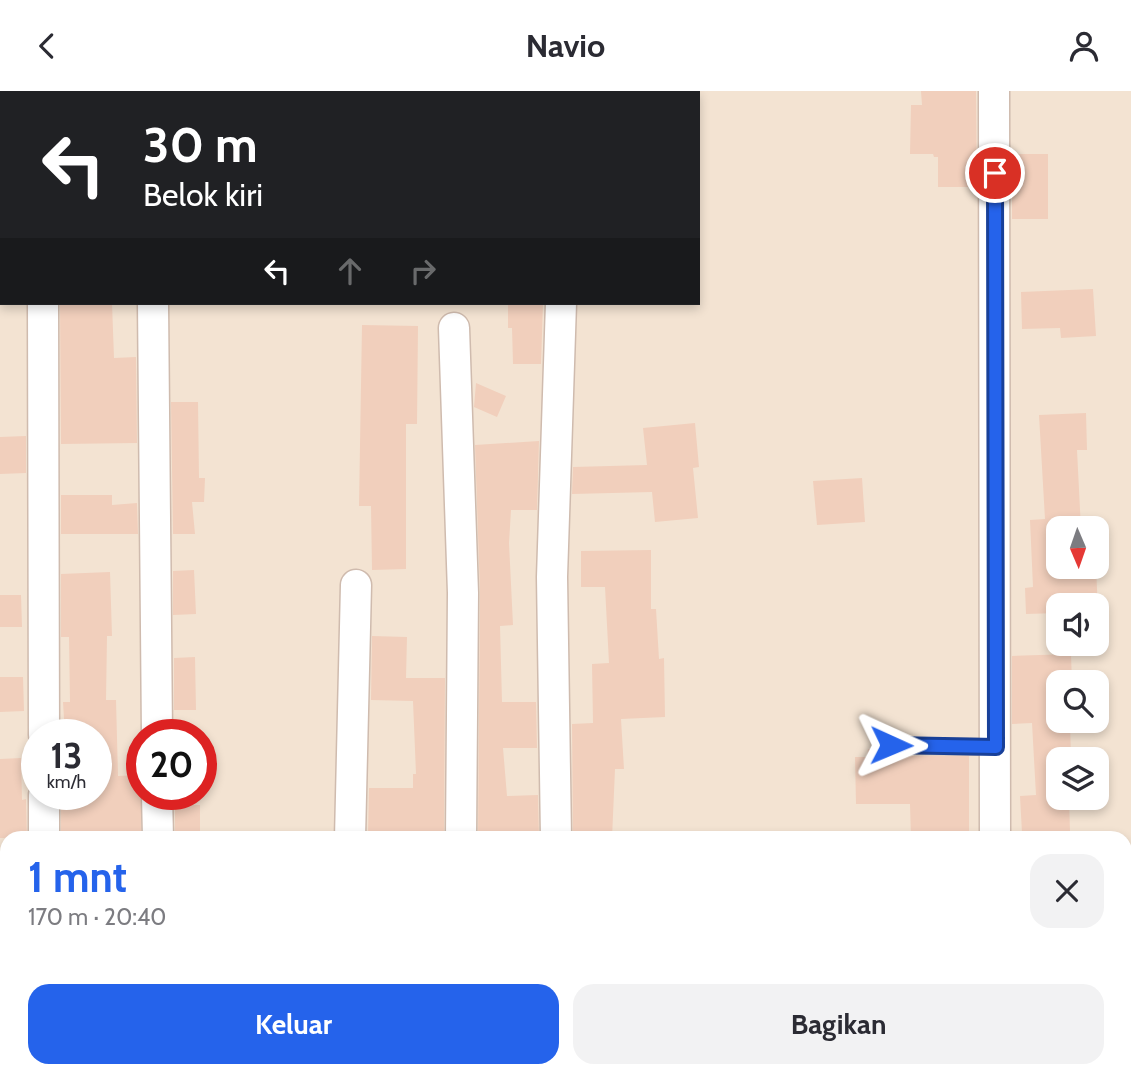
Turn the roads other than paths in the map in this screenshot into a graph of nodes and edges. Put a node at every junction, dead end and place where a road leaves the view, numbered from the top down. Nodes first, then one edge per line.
1 (995, 91) edge
2 (43, 305) edge
3 (153, 305) edge
4 (561, 305) edge
5 (454, 328) dead end
6 (356, 585) dead end
7 (44, 719) edge
8 (157, 719) edge
9 (891, 745) dead end
10 (996, 747) junction
11 (44, 810) edge
12 (157, 810) edge
13 (44, 831) edge
14 (158, 831) edge
15 (350, 831) edge
16 (461, 831) edge
17 (556, 831) edge
18 (995, 831) edge

1 - 10 street
2 - 7 street
3 - 8 street
4 - 17 street
5 - 16 street
6 - 15 street
9 - 10 lane
10 - 18 street
11 - 13 street
12 - 14 street

